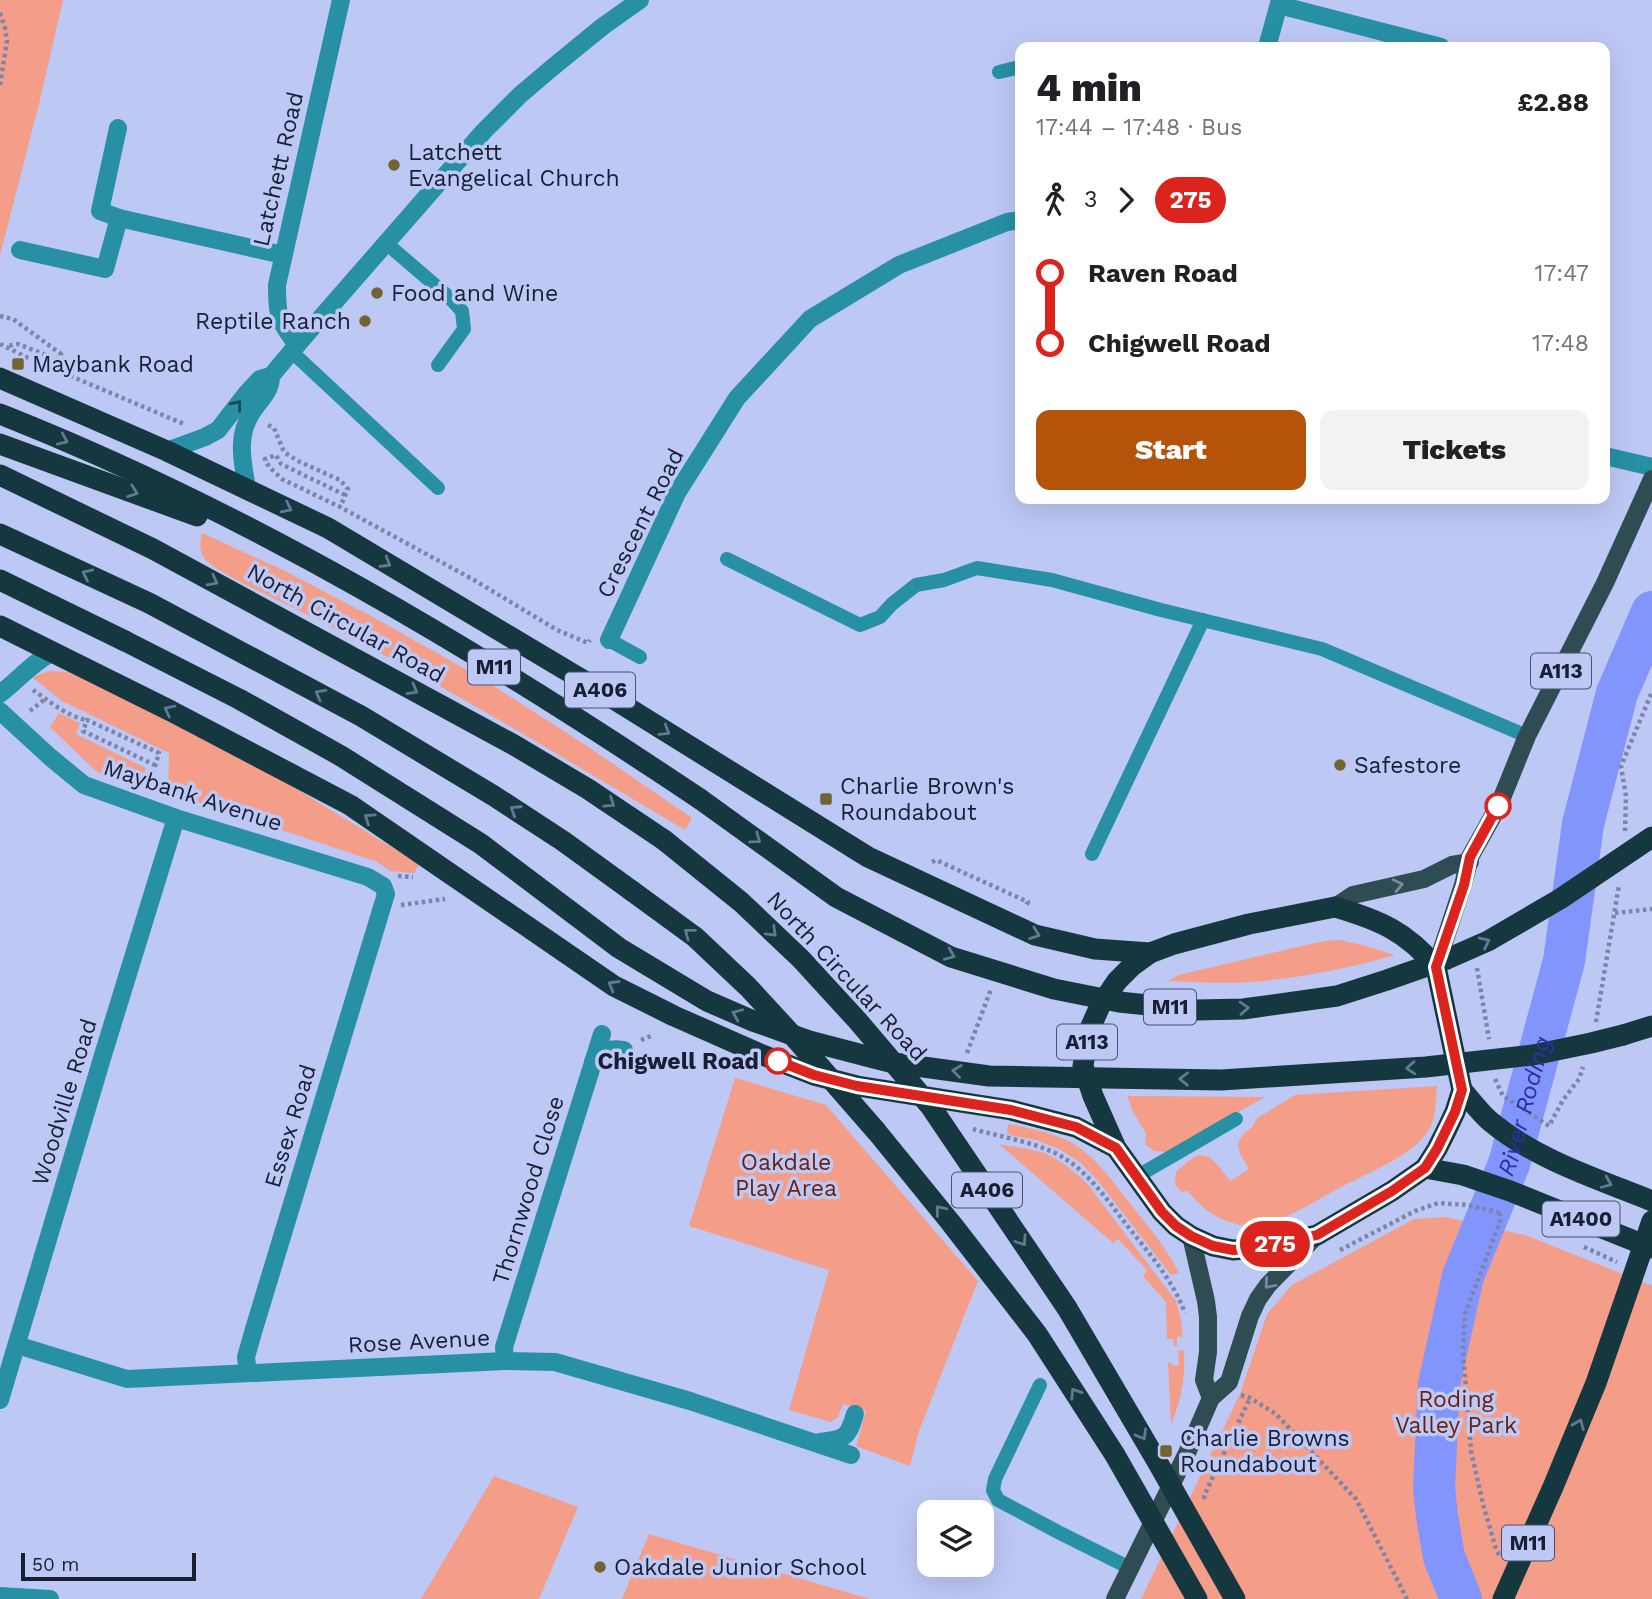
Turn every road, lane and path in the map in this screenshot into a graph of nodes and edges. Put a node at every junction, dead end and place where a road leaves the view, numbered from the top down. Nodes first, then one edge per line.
1 (341, 0) edge
2 (639, 0) edge
3 (1279, 2) edge
4 (0, 13) edge
5 (1268, 42) edge
6 (1423, 42) edge
7 (1015, 68) edge
8 (999, 72) dead end
9 (0, 85) edge
10 (118, 128) dead end
11 (119, 218) junction
12 (1015, 221) edge
13 (386, 243) junction
14 (20, 250) dead end
15 (283, 255) junction
16 (0, 316) edge
17 (0, 344) edge
18 (6, 347) junction
19 (294, 348) junction
20 (438, 365) dead end
21 (271, 376) junction
22 (0, 378) edge
23 (0, 414) edge
24 (262, 421) dead end
25 (193, 428) dead end
26 (0, 444) edge
27 (167, 451) junction
28 (1610, 457) edge
29 (1652, 467) edge
30 (0, 475) edge
31 (1652, 479) edge
32 (438, 488) dead end
33 (247, 489) junction
34 (345, 495) junction
35 (340, 507) junction
36 (0, 534) edge
37 (281, 544) junction
38 (727, 559) dead end
39 (0, 580) edge
40 (1203, 620) junction
41 (0, 626) edge
42 (600, 639) junction
43 (53, 652) junction
44 (640, 657) dead end
45 (1652, 692) edge
46 (0, 694) edge
47 (0, 712) edge
48 (26, 714) dead end
49 (87, 720) junction
50 (1527, 736) junction
51 (155, 765) junction
52 (146, 797) dead end
53 (176, 818) junction
54 (1625, 837) dead end
55 (1652, 837) edge
56 (1092, 854) dead end
57 (936, 860) dead end
58 (1469, 862) junction
59 (1620, 875) dead end
60 (393, 896) junction
61 (445, 899) dead end
62 (1028, 902) dead end
63 (1335, 907) junction
64 (1652, 909) edge
65 (1615, 913) junction
66 (1150, 953) junction
67 (1436, 967) junction
68 (1477, 967) dead end
69 (993, 982) dead end
70 (1652, 1026) edge
71 (1594, 1029) dead end
72 (602, 1034) dead end
73 (1490, 1045) dead end
74 (624, 1050) dead end
75 (964, 1060) dead end
76 (593, 1062) junction
77 (1583, 1066) dead end
78 (1494, 1077) dead end
79 (1462, 1090) junction
80 (1236, 1119) dead end
81 (967, 1127) dead end
82 (1116, 1148) junction
83 (1425, 1168) junction
84 (1136, 1177) junction
85 (1652, 1201) edge
86 (1652, 1221) edge
87 (1317, 1235) junction
88 (1191, 1236) junction
89 (1578, 1244) dead end
90 (1652, 1248) edge
91 (1329, 1255) dead end
92 (1628, 1266) dead end
93 (1187, 1322) dead end
94 (16, 1345) junction
95 (505, 1362) junction
96 (248, 1373) junction
97 (1040, 1385) dead end
98 (1236, 1393) dead end
99 (1212, 1398) junction
100 (1250, 1398) junction
101 (0, 1400) edge
102 (855, 1414) dead end
103 (817, 1443) junction
104 (850, 1455) dead end
105 (1204, 1496) dead end
106 (1502, 1559) dead end
107 (1130, 1568) junction
108 (0, 1596) edge
109 (50, 1599) edge
110 (1115, 1599) edge
111 (1197, 1599) edge
112 (1235, 1599) edge
113 (1407, 1599) edge
114 (1503, 1599) edge

1 - 15 street, Latchett Road
2 - 13 street
3 - 5 street
3 - 6 street
4 - 9 path
7 - 8 lane
10 - 11 street
11 - 14 street
11 - 15 street
12 - 42 street, Crescent Road
13 - 19 street
13 - 20 lane
15 - 19 street, Latchett Road
16 - 18 path
17 - 18 path
18 - 25 path
19 - 21 street
19 - 32 lane
27 -> 21 street
21 - 33 street
22 - 27 highway, A406
23 -> 37 highway, M11
24 - 34 path
26 -> 37 highway
27 - 33 highway, A406
28 - 29 street
30 -> 112 highway, North Circular Road / A406, bridge
31 - 50 main road, A113
33 -> 66 highway, A406
34 - 35 path
34 - 35 path
35 - 42 path
111 -> 36 highway, A406, bridge
37 -> 55 highway, M11, bridge
38 - 40 lane
70 -> 39 highway, bridge
40 - 50 lane
40 - 56 lane
41 - 43 highway
42 - 44 lane
43 - 46 street
82 -> 43 highway
45 - 54 path
47 - 53 street, Maybank Avenue
48 - 49 path
49 - 51 path
49 - 51 path
50 - 58 main road, A113
51 - 52 path
53 - 60 street, Maybank Avenue
53 - 94 street, Woodville Road
57 - 62 path
63 -> 58 main road, A113
58 - 67 main road, A113
59 - 65 path
60 - 61 path
60 - 96 street, Essex Road
63 - 66 highway, A113
63 - 67 highway, A113
64 - 65 path
65 - 71 path
66 - 82 highway, A113
67 - 79 highway
68 - 73 path
69 - 75 path
72 - 76 street, Thornwood Close
74 - 76 street
76 - 95 street, Thornwood Close
77 - 78 path
79 - 83 highway, A113
79 -> 85 highway, A1400
80 - 84 lane
81 - 93 path
82 - 84 highway, A113
83 - 87 highway, A113
83 - 90 highway, A1400
84 - 88 highway, A113
114 -> 86 highway, M11, bridge
87 - 88 highway, A113
87 -> 99 main road, A113
88 - 99 main road
89 - 92 path
91 - 106 path
94 - 96 street, Rose Avenue
94 - 101 street, Woodville Road
95 - 96 street, Rose Avenue
95 - 103 street, Rose Avenue
97 - 107 lane
98 - 100 path
99 - 107 main road, A113
100 - 105 path
100 - 113 path
102 - 103 street
103 - 104 street, Rose Avenue
107 - 110 main road, A113
108 - 109 street

